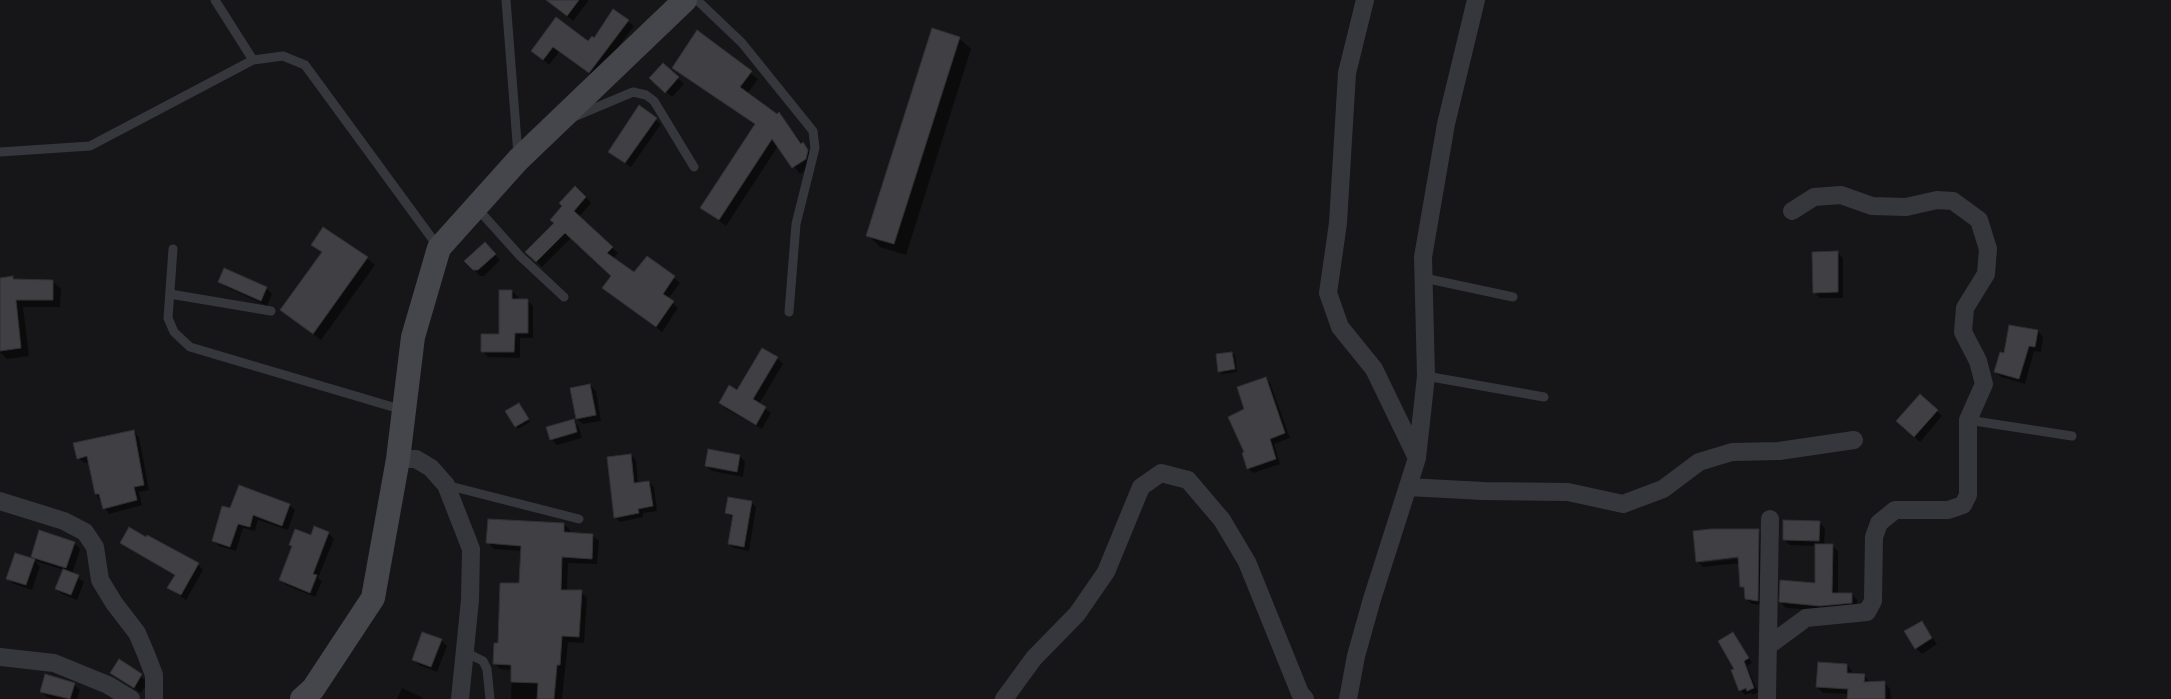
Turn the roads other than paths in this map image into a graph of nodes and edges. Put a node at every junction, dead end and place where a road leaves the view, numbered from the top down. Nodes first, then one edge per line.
1 (215, 0) edge
2 (506, 0) edge
3 (685, 0) edge
4 (698, 0) edge
5 (1365, 0) edge
6 (1476, 0) edge
7 (254, 60) junction
8 (557, 124) junction
9 (0, 152) edge
10 (518, 160) junction
11 (694, 167) dead end
12 (476, 207) junction
13 (1792, 211) dead end
14 (439, 248) junction
15 (173, 249) dead end
16 (1424, 278) junction
17 (170, 294) junction
18 (564, 297) dead end
19 (1513, 297) dead end
20 (271, 311) dead end
21 (789, 312) dead end
22 (1426, 376) junction
23 (1544, 398) dead end
24 (403, 410) junction
25 (1968, 420) junction
26 (2072, 436) dead end
27 (1854, 440) dead end
28 (1418, 458) junction
29 (398, 459) junction
30 (446, 485) junction
31 (1408, 488) junction
32 (0, 501) edge
33 (579, 519) dead end
34 (1770, 519) dead end
35 (1768, 646) junction
36 (465, 652) junction
37 (0, 657) edge
38 (131, 699) edge
39 (154, 699) edge
40 (302, 699) edge
41 (460, 699) edge
42 (490, 699) edge
43 (1004, 699) edge
44 (1305, 699) edge
45 (1348, 699) edge
46 (1767, 699) edge

1 - 7 lane
2 - 10 lane
3 - 8 street
4 - 21 lane
5 - 28 street
6 - 16 street
7 - 9 lane
7 - 14 lane
8 - 10 street
8 - 11 lane
10 - 12 street
12 - 14 street
12 - 18 lane
13 - 25 street
14 - 24 street
15 - 17 lane
16 - 19 lane
16 - 22 street
17 - 20 lane
17 - 24 lane
22 - 23 lane
22 - 28 street
24 - 29 street
25 - 26 lane
25 - 35 street
27 - 31 street
28 - 31 street
29 - 30 street
29 - 40 street
30 - 33 lane
30 - 36 street
31 - 45 street
32 - 39 street
34 - 35 street
35 - 46 street
36 - 41 street
36 - 42 lane
37 - 38 street
43 - 44 street

